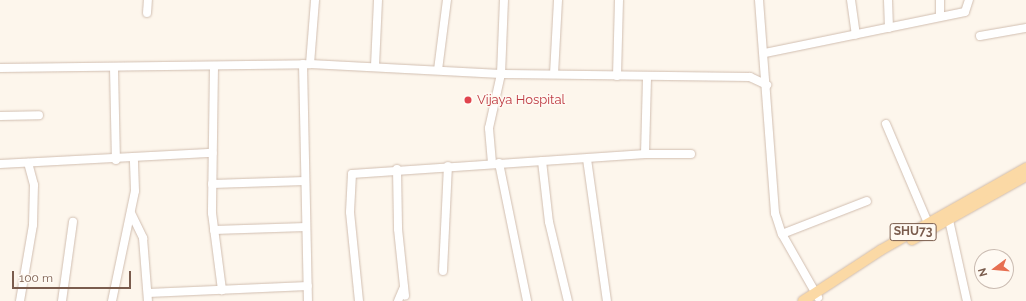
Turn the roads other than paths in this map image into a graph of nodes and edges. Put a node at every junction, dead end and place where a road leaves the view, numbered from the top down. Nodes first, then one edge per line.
1 (148, 0) edge
2 (314, 0) edge
3 (378, 0) edge
4 (447, 0) edge
5 (504, 0) edge
6 (558, 0) edge
7 (619, 0) edge
8 (759, 0) edge
9 (851, 0) edge
10 (888, 0) edge
11 (940, 0) edge
12 (969, 0) edge
13 (147, 13) dead end
14 (940, 16) junction
15 (889, 28) junction
16 (1026, 28) edge
17 (856, 35) junction
18 (980, 36) dead end
19 (764, 53) junction
20 (307, 64) junction
21 (214, 66) junction
22 (375, 66) junction
23 (0, 68) edge
24 (114, 68) junction
25 (438, 70) junction
26 (501, 74) junction
27 (554, 74) junction
28 (617, 76) junction
29 (646, 77) junction
30 (767, 86) junction
31 (39, 115) dead end
32 (0, 116) edge
33 (886, 124) dead end
34 (213, 153) junction
35 (645, 154) junction
36 (691, 154) dead end
37 (587, 159) junction
38 (116, 160) junction
39 (134, 160) junction
40 (542, 161) junction
41 (28, 163) junction
42 (495, 163) junction
43 (0, 164) edge
44 (448, 166) junction
45 (1026, 168) edge
46 (397, 170) junction
47 (1026, 176) edge
48 (305, 181) junction
49 (212, 184) junction
50 (867, 200) dead end
51 (131, 213) junction
52 (949, 220) junction
53 (73, 222) dead end
54 (928, 223) junction
55 (306, 227) junction
56 (214, 230) junction
57 (782, 234) junction
58 (443, 271) dead end
59 (308, 286) junction
60 (222, 290) junction
61 (148, 297) edge
62 (815, 297) edge
63 (402, 299) edge
64 (20, 301) edge
65 (62, 301) edge
66 (112, 301) edge
67 (308, 301) edge
68 (359, 301) edge
69 (527, 301) edge
70 (568, 301) edge
71 (607, 301) edge
72 (803, 301) edge
73 (967, 301) edge

1 - 13 street
2 - 20 street
3 - 22 street
4 - 25 street
5 - 26 street
6 - 27 street
7 - 28 street
8 - 19 street
9 - 17 street
10 - 15 street
11 - 14 street
12 - 14 street
14 - 15 street
15 - 17 street
16 - 18 street
17 - 19 street
19 - 30 street
20 - 21 street
20 - 22 street
20 - 48 street
21 - 24 street
21 - 34 street
22 - 25 street
23 - 24 street
24 - 38 street
25 - 26 street
26 - 27 street
26 - 42 street
27 - 28 street
28 - 29 street
29 - 30 street
29 - 35 street
30 - 57 street
31 - 32 street
33 - 54 street
34 - 39 street
34 - 49 street
35 - 36 street
35 - 37 street
37 - 40 street
37 - 71 street
38 - 39 street
38 - 41 street
39 - 51 street
40 - 42 street
40 - 70 street
41 - 43 street
41 - 64 street
42 - 44 street
42 - 69 street
44 - 46 street
44 - 58 street
45 - 54 main road, SHU73
46 - 63 street
46 - 68 street
47 - 52 main road, SHU73
48 - 49 street
48 - 55 street
49 - 56 street
50 - 57 street
51 - 61 street
51 - 66 street
52 - 62 main road, SHU73
52 - 73 street
53 - 65 street
54 - 62 main road, SHU73
55 - 56 street
55 - 59 street
56 - 60 street
57 - 62 street
59 - 60 street
59 - 67 street
60 - 61 street
62 - 72 main road, SHU73

